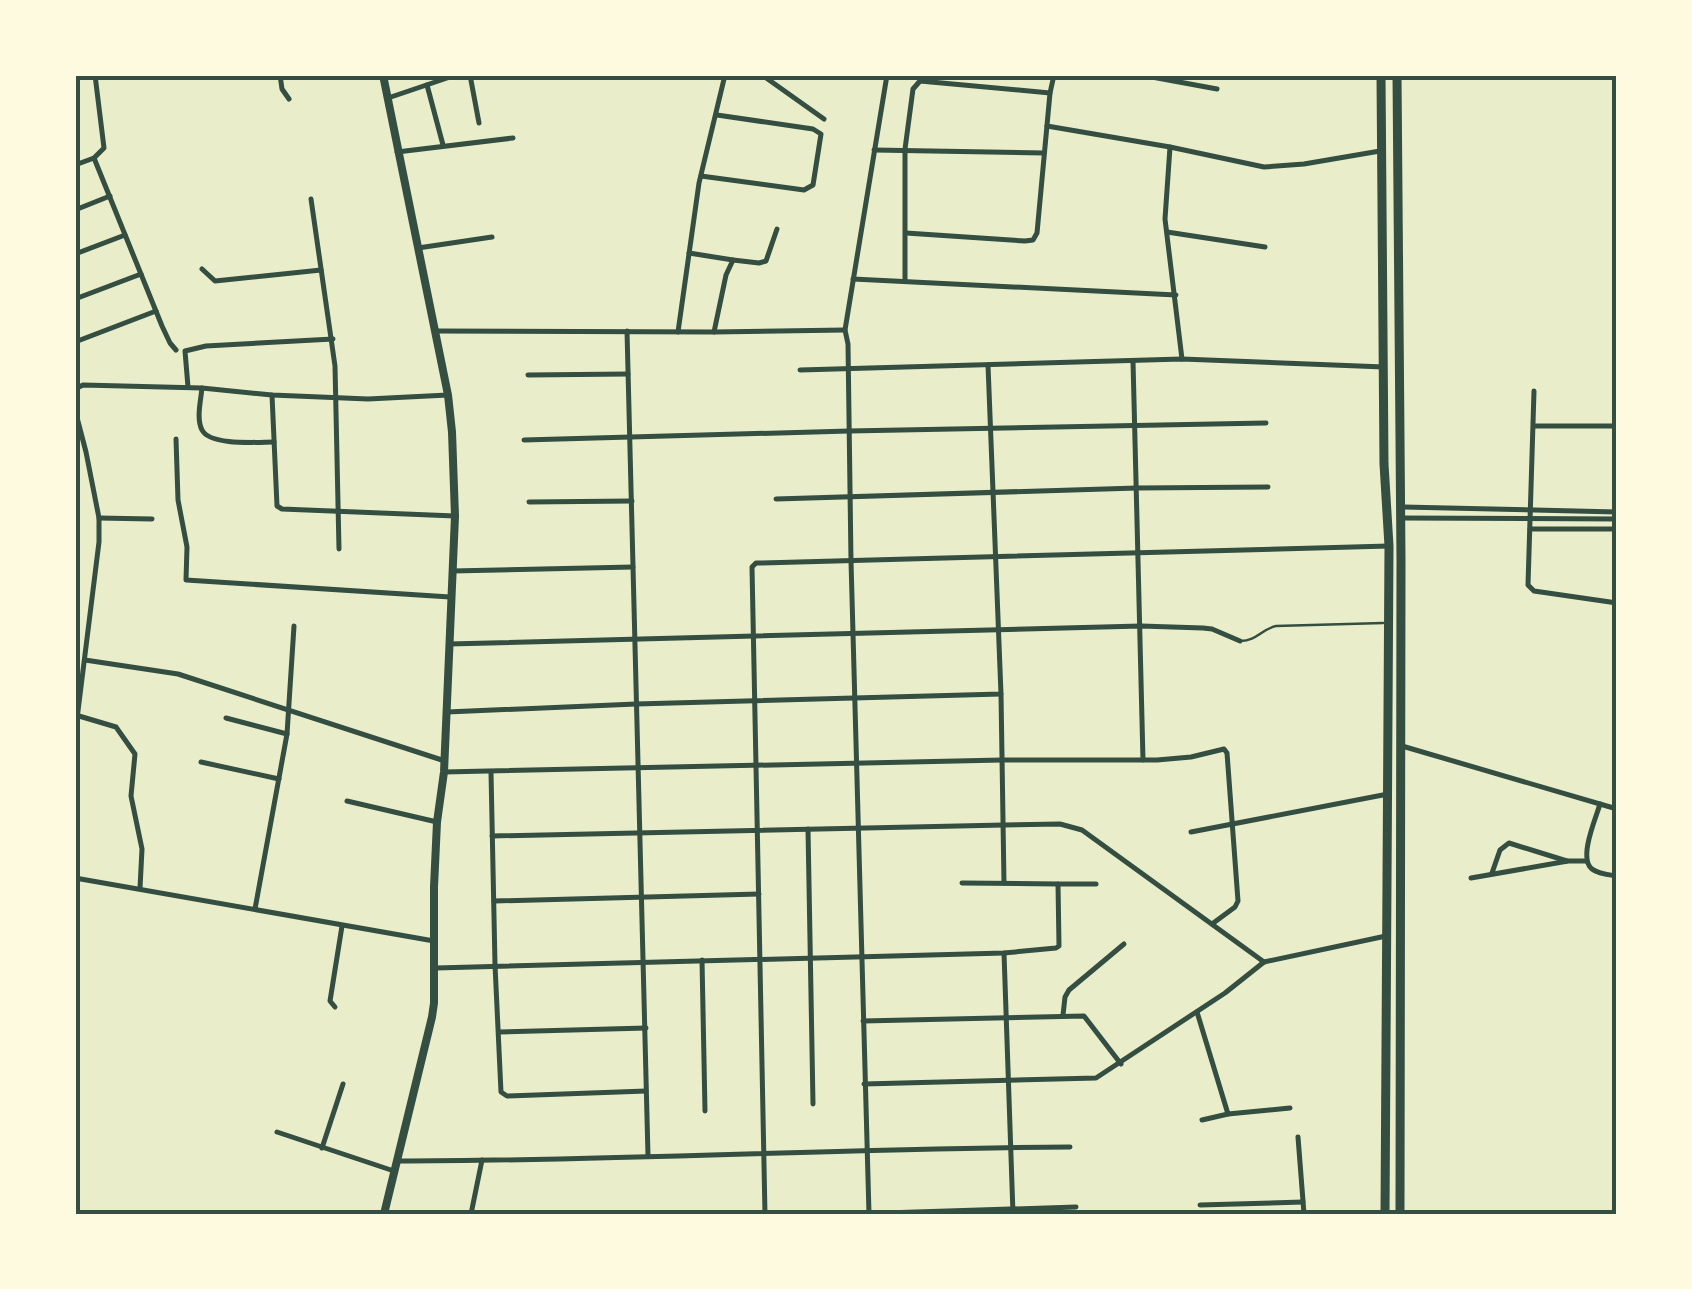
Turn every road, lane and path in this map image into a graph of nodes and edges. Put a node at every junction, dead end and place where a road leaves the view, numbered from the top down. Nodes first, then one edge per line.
1 (95, 75) edge
2 (280, 75) edge
3 (383, 75) edge
4 (456, 75) edge
5 (470, 75) edge
6 (725, 75) edge
7 (762, 75) edge
8 (887, 75) edge
9 (1054, 75) edge
10 (1141, 75) edge
11 (1381, 75) edge
12 (1397, 75) edge
13 (426, 85) junction
14 (1217, 88) dead end
15 (1381, 90) junction
16 (1050, 93) junction
17 (1398, 94) junction
18 (388, 98) junction
19 (288, 99) dead end
20 (717, 115) junction
21 (824, 119) dead end
22 (479, 122) dead end
23 (1047, 126) junction
24 (512, 138) dead end
25 (443, 146) junction
26 (1170, 147) junction
27 (905, 149) junction
28 (874, 150) junction
29 (1383, 150) junction
30 (398, 152) junction
31 (1044, 153) junction
32 (94, 158) junction
33 (75, 165) edge
34 (701, 176) junction
35 (110, 196) junction
36 (311, 199) dead end
37 (75, 210) edge
38 (777, 228) dead end
39 (906, 232) junction
40 (1167, 232) junction
41 (125, 235) junction
42 (492, 237) dead end
43 (1266, 247) dead end
44 (418, 248) junction
45 (75, 254) edge
46 (688, 254) junction
47 (734, 260) junction
48 (202, 269) dead end
49 (320, 270) junction
50 (141, 274) junction
51 (852, 279) junction
52 (904, 281) junction
53 (1176, 295) junction
54 (75, 299) edge
55 (156, 311) junction
56 (845, 330) junction
57 (435, 331) junction
58 (627, 331) junction
59 (678, 332) junction
60 (714, 332) junction
61 (332, 338) junction
62 (75, 342) edge
63 (176, 350) dead end
64 (1182, 360) junction
65 (1133, 361) junction
66 (988, 366) junction
67 (1384, 367) junction
68 (800, 370) dead end
69 (848, 370) junction
70 (628, 374) junction
71 (528, 375) dead end
72 (188, 387) junction
73 (202, 388) junction
74 (1534, 391) dead end
75 (75, 393) edge
76 (272, 395) junction
77 (448, 396) junction
78 (338, 398) junction
79 (75, 410) edge
80 (1266, 423) dead end
81 (1136, 424) junction
82 (1534, 426) junction
83 (1617, 426) edge
84 (990, 428) junction
85 (849, 431) junction
86 (630, 436) junction
87 (176, 439) dead end
88 (524, 440) dead end
89 (274, 442) junction
90 (1268, 486) dead end
91 (1137, 488) junction
92 (993, 493) junction
93 (850, 498) junction
94 (776, 499) dead end
95 (632, 500) junction
96 (529, 502) dead end
97 (1400, 506) junction
98 (339, 513) junction
99 (1530, 515) junction
100 (1617, 515) edge
101 (455, 516) junction
102 (99, 518) junction
103 (1400, 518) junction
104 (152, 519) dead end
105 (1530, 529) junction
106 (1617, 530) edge
107 (1389, 546) junction
108 (339, 549) dead end
109 (1139, 553) junction
110 (997, 558) junction
111 (851, 561) junction
112 (634, 567) junction
113 (452, 571) junction
114 (450, 597) junction
115 (1617, 603) edge
116 (1388, 623) junction
117 (294, 626) dead end
118 (1141, 626) junction
119 (999, 630) junction
120 (854, 635) junction
121 (752, 638) junction
122 (635, 640) junction
123 (1240, 642) joint
124 (449, 644) junction
125 (86, 660) junction
126 (1001, 694) junction
127 (855, 700) junction
128 (754, 702) junction
129 (636, 704) junction
130 (288, 709) junction
131 (447, 712) junction
132 (76, 716) edge
133 (226, 718) dead end
134 (286, 734) junction
135 (75, 736) edge
136 (1399, 745) junction
137 (1002, 760) junction
138 (1143, 760) junction
139 (444, 761) junction
140 (201, 762) dead end
141 (857, 763) junction
142 (756, 766) junction
143 (638, 768) junction
144 (444, 772) junction
145 (491, 772) junction
146 (279, 779) junction
147 (1388, 794) junction
148 (348, 801) dead end
149 (1600, 804) junction
150 (1617, 808) edge
151 (437, 822) junction
152 (1233, 823) junction
153 (1004, 825) junction
154 (858, 828) junction
155 (808, 829) junction
156 (757, 830) junction
157 (639, 832) junction
158 (1192, 832) dead end
159 (492, 836) junction
160 (1568, 861) junction
161 (1586, 861) junction
162 (1492, 873) junction
163 (1617, 876) edge
164 (75, 878) edge
165 (1472, 878) dead end
166 (962, 884) dead end
167 (1004, 884) junction
168 (1058, 884) junction
169 (1096, 884) dead end
170 (140, 888) junction
171 (759, 894) junction
172 (642, 898) junction
173 (494, 901) junction
174 (255, 909) junction
175 (1212, 924) junction
176 (342, 926) junction
177 (1386, 936) junction
178 (434, 941) junction
179 (1124, 944) dead end
180 (1004, 953) junction
181 (862, 956) junction
182 (812, 958) junction
183 (761, 959) junction
184 (702, 960) junction
185 (644, 962) junction
186 (1264, 962) junction
187 (495, 965) junction
188 (434, 968) junction
189 (1386, 1001) junction
190 (1401, 1001) junction
191 (334, 1006) dead end
192 (1197, 1012) junction
193 (1063, 1016) junction
194 (1008, 1018) junction
195 (863, 1020) junction
196 (646, 1028) junction
197 (498, 1032) junction
198 (1121, 1064) junction
199 (1010, 1081) junction
200 (343, 1084) dead end
201 (864, 1084) junction
202 (646, 1090) junction
203 (813, 1104) dead end
204 (1290, 1108) dead end
205 (705, 1111) dead end
206 (1228, 1114) junction
207 (1202, 1120) dead end
208 (277, 1132) dead end
209 (1298, 1138) dead end
210 (1070, 1146) dead end
211 (1010, 1147) junction
212 (322, 1148) junction
213 (866, 1149) junction
214 (764, 1152) junction
215 (648, 1156) junction
216 (397, 1160) junction
217 (482, 1160) junction
218 (394, 1171) junction
219 (1303, 1202) junction
220 (1200, 1204) dead end
221 (1076, 1207) dead end
222 (1012, 1212) edge
223 (384, 1214) edge
224 (472, 1214) edge
225 (766, 1214) edge
226 (853, 1214) edge
227 (869, 1214) edge
228 (1304, 1214) edge
229 (1385, 1214) edge
230 (1400, 1214) edge

1 - 32 street
2 - 19 street
3 - 18 main road
4 - 13 street
5 - 22 street
6 - 20 street
7 - 21 street
8 - 28 street
9 - 16 street
10 - 14 street
11 - 15 main road
12 - 17 main road
13 - 18 street
13 - 25 street
15 - 17 main road
15 - 29 main road
16 - 23 street
16 - 27 street
17 - 97 main road
18 - 30 main road
20 - 34 street
20 - 34 street
23 - 26 street
23 - 31 street
24 - 25 street
25 - 30 street
26 - 29 street
26 - 40 street
27 - 28 street
27 - 31 street
27 - 39 street
28 - 51 street
29 - 67 main road
30 - 44 main road
31 - 39 street
32 - 33 street
32 - 35 street
34 - 46 street
35 - 37 street
35 - 41 street
36 - 49 street
38 - 47 street
39 - 52 street
40 - 43 street
40 - 53 street
41 - 45 street
41 - 50 street
42 - 44 street
44 - 57 main road
46 - 47 street
46 - 59 street
47 - 60 street
48 - 49 street
49 - 61 street
50 - 54 street
50 - 55 street
51 - 52 street
51 - 56 street
52 - 53 street
53 - 64 street
55 - 62 street
55 - 63 street
56 - 60 street
56 - 69 street
57 - 58 street
57 - 77 main road
58 - 59 street
58 - 70 street
59 - 60 street
61 - 72 street
61 - 78 street
64 - 65 street
64 - 67 street
65 - 66 street
65 - 81 street
66 - 69 street
66 - 84 street
67 - 107 main road
68 - 69 street
69 - 85 street
70 - 71 street
70 - 86 street
72 - 73 street
72 - 75 street
73 - 76 street
73 - 89 street
74 - 82 street
76 - 78 street
76 - 89 street
77 - 78 street
77 - 101 main road
78 - 98 street
79 - 102 street
80 - 81 street
81 - 84 street
81 - 91 street
82 - 83 street
82 - 99 street
84 - 85 street
84 - 92 street
85 - 86 street
85 - 93 street
86 - 88 street
86 - 95 street
87 - 114 street
89 - 98 street
90 - 91 street
91 - 92 street
91 - 109 street
92 - 93 street
92 - 110 street
93 - 94 street
93 - 111 street
95 - 96 street
95 - 112 street
97 - 99 street
97 - 103 main road
98 - 101 street
98 - 108 street
99 - 100 street
99 - 103 street
99 - 105 street
101 - 113 main road
102 - 104 street
102 - 125 street
103 - 136 main road
105 - 106 street
105 - 115 street
107 - 109 street
107 - 116 main road
109 - 110 street
109 - 118 street
110 - 111 street
110 - 119 street
111 - 120 street
111 - 121 street
112 - 113 street
112 - 122 street
113 - 114 main road
114 - 124 main road
116 - 123 lane
116 - 147 main road
117 - 130 street
118 - 119 street
118 - 123 street
118 - 138 street
119 - 120 street
119 - 126 street
120 - 121 street
120 - 127 street
121 - 122 street
121 - 128 street
122 - 124 street
122 - 129 street
124 - 131 main road
125 - 130 street
125 - 132 street
126 - 127 street
126 - 137 street
127 - 128 street
127 - 141 street
128 - 129 street
128 - 142 street
129 - 131 street
129 - 143 street
130 - 134 street
130 - 139 street
131 - 139 main road
132 - 135 street
132 - 170 street
133 - 134 street
134 - 146 street
136 - 149 street
136 - 190 main road
137 - 138 street
137 - 141 street
137 - 153 street
138 - 152 street
139 - 144 main road
140 - 146 street
141 - 142 street
141 - 154 street
142 - 143 street
142 - 156 street
143 - 145 street
143 - 157 street
144 - 145 street
144 - 151 main road
145 - 159 street
146 - 174 street
147 - 152 street
147 - 177 main road
148 - 151 street
149 - 150 street
149 - 161 street
151 - 178 main road
152 - 158 street
152 - 175 street
153 - 154 street
153 - 167 street
153 - 175 street
154 - 155 street
154 - 181 street
155 - 156 street
155 - 182 street
156 - 157 street
156 - 171 street
157 - 159 street
157 - 172 street
159 - 173 street
160 - 161 street
160 - 162 street
160 - 162 street
161 - 163 street
162 - 165 street
164 - 170 street
166 - 167 street
167 - 168 street
168 - 169 street
168 - 180 street
170 - 174 street
171 - 172 street
171 - 183 street
172 - 173 street
172 - 185 street
173 - 187 street
174 - 176 street
175 - 186 street
176 - 178 street
176 - 191 street
177 - 186 street
177 - 189 main road
178 - 188 main road
179 - 193 street
180 - 181 street
180 - 194 street
181 - 182 street
181 - 195 street
182 - 183 street
182 - 203 street
183 - 184 street
183 - 214 street
184 - 185 street
184 - 205 street
185 - 187 street
185 - 196 street
186 - 192 street
187 - 188 street
187 - 197 street
188 - 216 main road
189 - 190 main road
189 - 229 main road
190 - 230 main road
192 - 198 street
192 - 206 street
193 - 194 street
193 - 198 street
194 - 195 street
194 - 199 street
195 - 201 street
196 - 197 street
196 - 202 street
197 - 202 street
198 - 199 street
199 - 201 street
199 - 211 street
200 - 212 street
201 - 213 street
202 - 215 street
204 - 206 street
206 - 207 street
208 - 212 street
209 - 219 street
210 - 211 street
211 - 213 street
211 - 222 street
212 - 218 street
213 - 214 street
213 - 227 street
214 - 215 street
214 - 225 street
215 - 217 street
216 - 217 street
216 - 218 main road
217 - 224 street
218 - 223 main road
219 - 220 street
219 - 228 street
221 - 222 street
222 - 227 street
226 - 227 street

